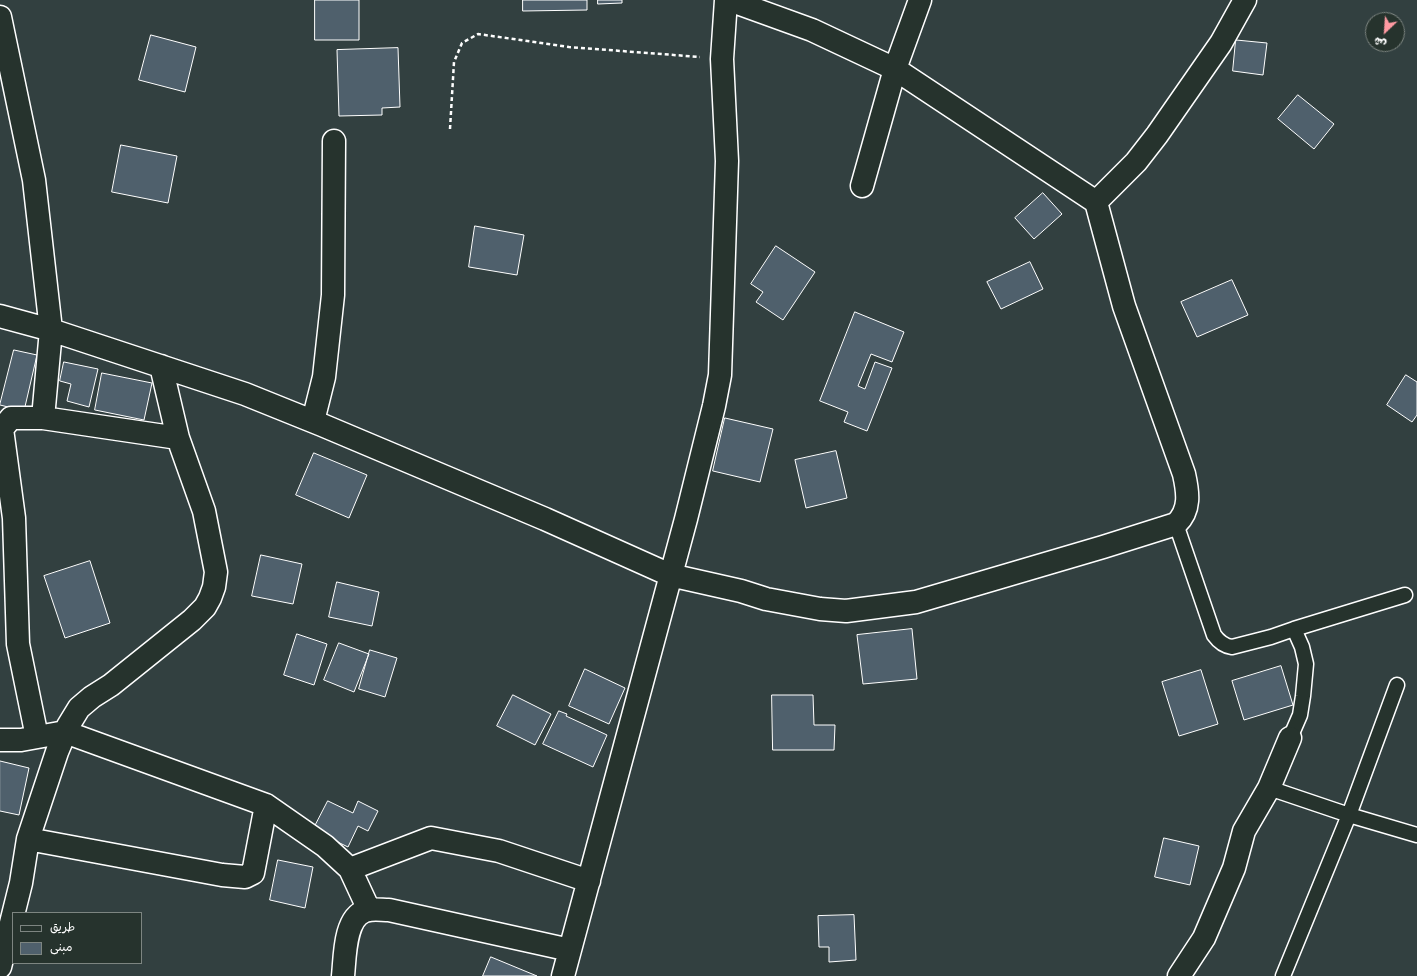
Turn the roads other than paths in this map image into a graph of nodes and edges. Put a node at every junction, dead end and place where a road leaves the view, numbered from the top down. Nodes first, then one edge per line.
1 (728, 0) edge
2 (920, 0) edge
3 (1246, 0) edge
4 (0, 17) edge
5 (895, 69) junction
6 (334, 141) dead end
7 (862, 186) dead end
8 (1096, 202) junction
9 (0, 316) edge
10 (51, 330) junction
11 (161, 366) junction
12 (44, 418) junction
13 (313, 421) junction
14 (178, 438) junction
15 (1176, 524) junction
16 (670, 575) junction
17 (1405, 595) dead end
18 (1294, 629) junction
19 (9, 644) edge
20 (1397, 686) dead end
21 (65, 732) junction
22 (37, 737) junction
23 (1290, 738) joint
24 (0, 740) edge
25 (1269, 788) junction
26 (266, 805) junction
27 (1349, 816) junction
28 (1417, 835) edge
29 (28, 839) junction
30 (350, 869) junction
31 (589, 881) junction
32 (369, 910) junction
33 (13, 912) edge
34 (12, 917) edge
35 (570, 950) junction
36 (0, 967) edge
37 (343, 976) edge
38 (563, 976) edge
39 (1181, 976) edge
40 (1283, 976) edge

1 - 5 street
1 - 16 street
2 - 5 street
3 - 8 street
4 - 10 street
5 - 7 street
5 - 8 street
6 - 13 street
8 - 15 street
9 - 10 street
10 - 11 street
10 - 12 street
11 - 13 street
11 - 14 street
12 - 14 street
12 - 19 street
13 - 16 street
14 - 21 street
15 - 16 street
15 - 18 lane
16 - 31 street
17 - 18 lane
18 - 23 lane
19 - 22 street
20 - 27 lane
21 - 22 street
21 - 26 street
21 - 29 street
22 - 24 street
23 - 25 street
25 - 27 lane
25 - 39 street
26 - 29 street
26 - 30 street
27 - 28 lane
27 - 40 lane
29 - 33 street
30 - 31 street
30 - 32 street
31 - 35 street
32 - 35 street
32 - 37 street
34 - 36 street
35 - 38 street

